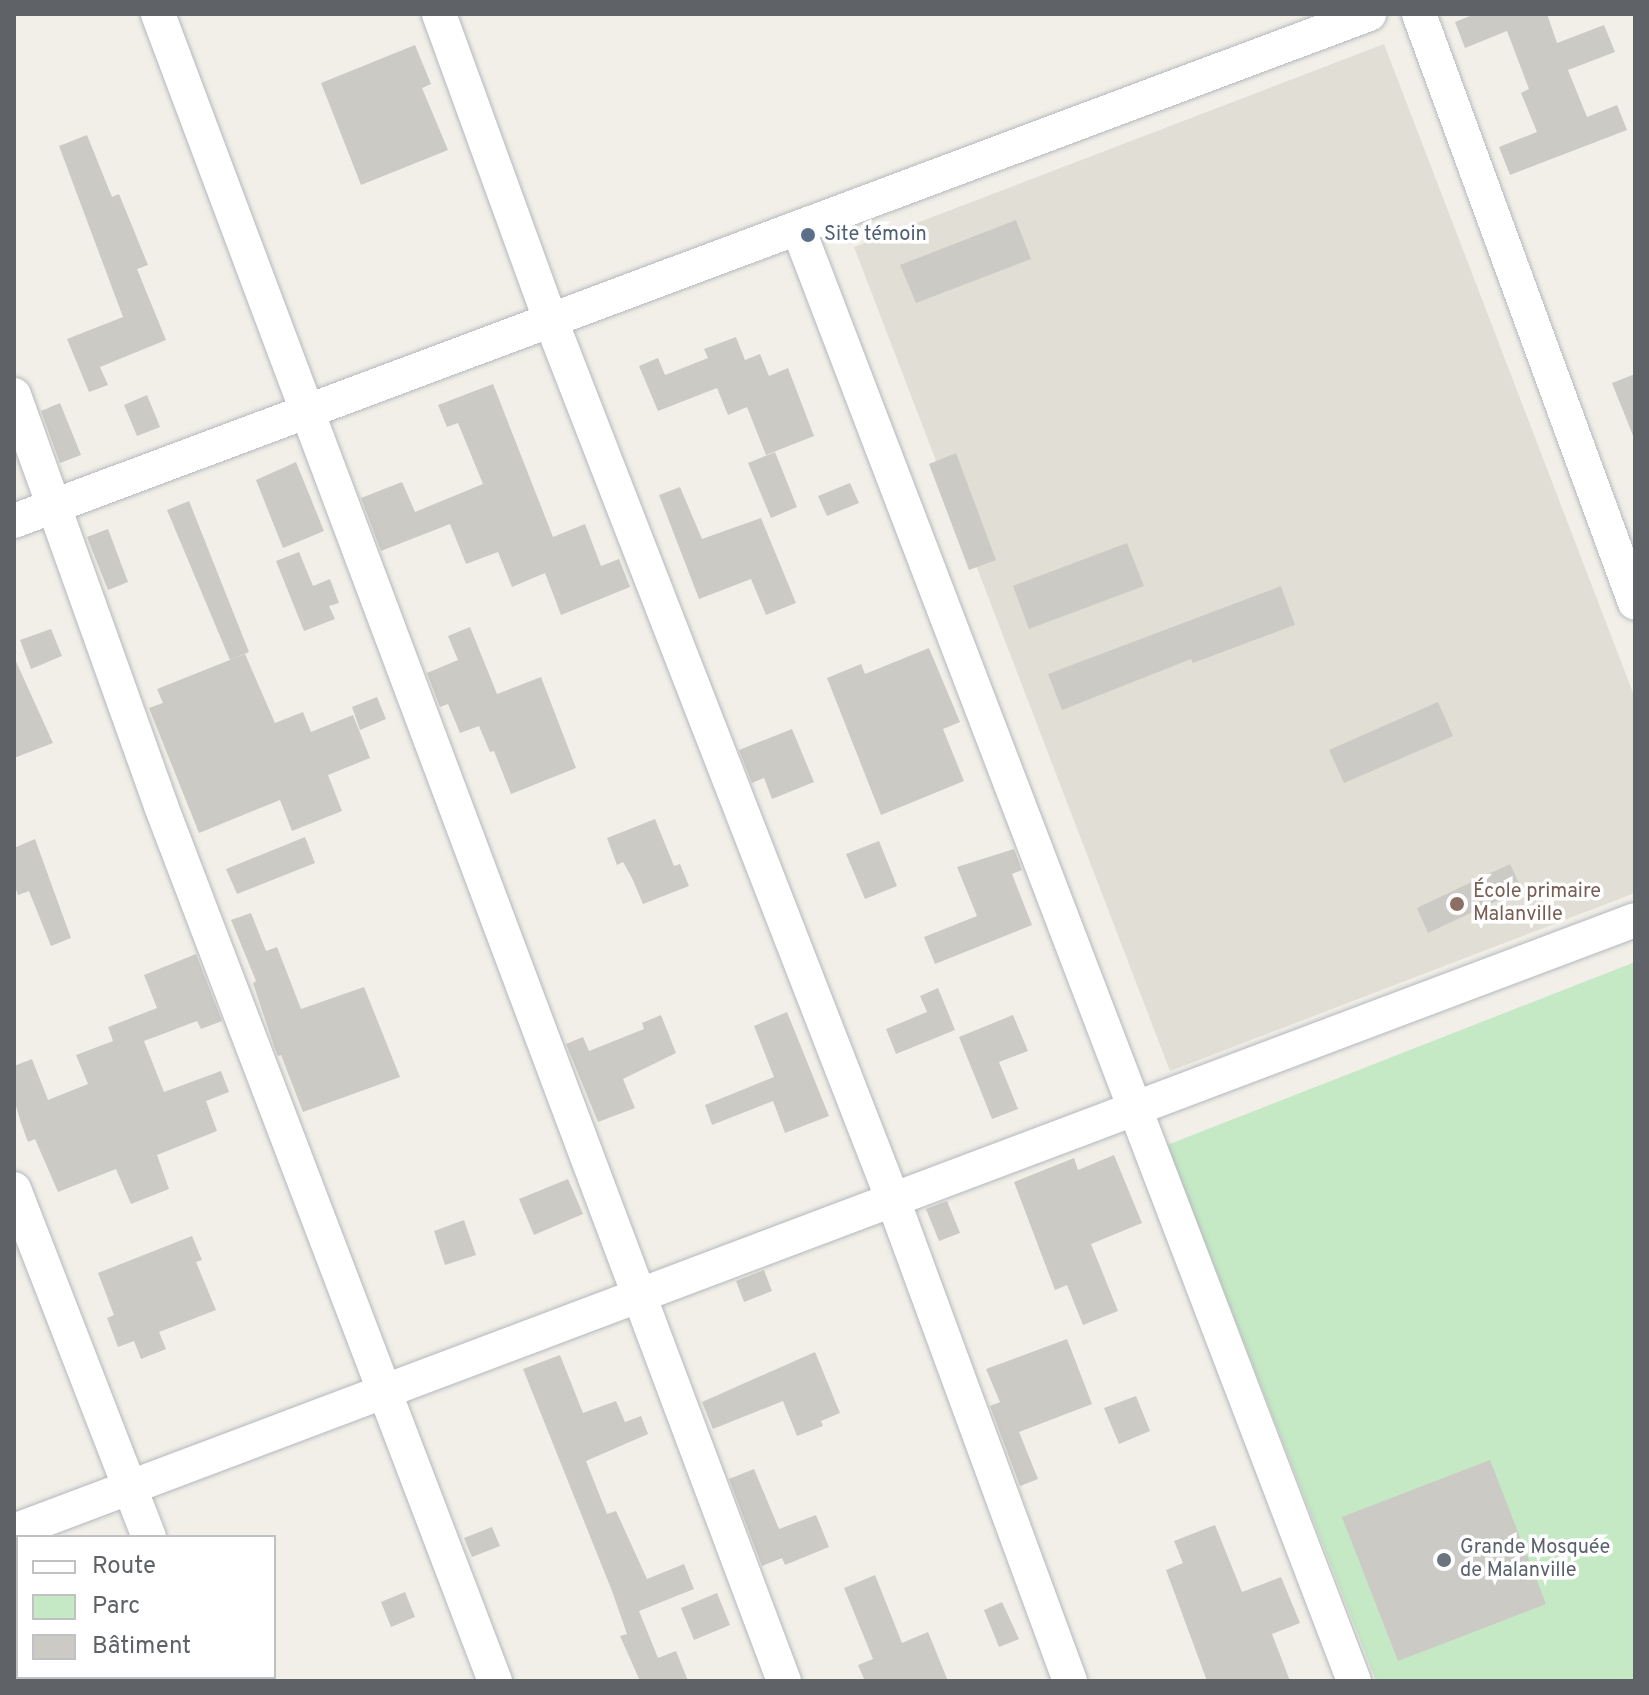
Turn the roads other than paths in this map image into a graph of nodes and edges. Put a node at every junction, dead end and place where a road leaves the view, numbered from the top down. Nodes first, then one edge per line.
1 (158, 14) edge
2 (439, 14) edge
3 (1369, 14) edge
4 (1419, 14) edge
5 (798, 228) junction
6 (551, 321) junction
7 (14, 395) edge
8 (307, 412) junction
9 (55, 506) junction
10 (14, 521) edge
11 (1635, 603) edge
12 (1635, 920) edge
13 (1135, 1109) junction
14 (14, 1189) edge
15 (893, 1200) junction
16 (639, 1296) junction
17 (384, 1392) junction
18 (131, 1487) junction
19 (14, 1531) edge
20 (148, 1535) edge
21 (495, 1681) edge
22 (784, 1681) edge
23 (1070, 1681) edge
24 (1354, 1681) edge

1 - 8 street
2 - 6 street
3 - 5 street
4 - 11 street
5 - 6 street
5 - 13 street
6 - 8 street
6 - 15 street
7 - 9 street
8 - 9 street
8 - 16 street
9 - 10 street
9 - 17 street
12 - 13 street
13 - 15 street
13 - 24 street
14 - 18 street
15 - 16 street
15 - 23 street
16 - 17 street
16 - 22 street
17 - 18 street
17 - 21 street
18 - 19 street
18 - 20 street

